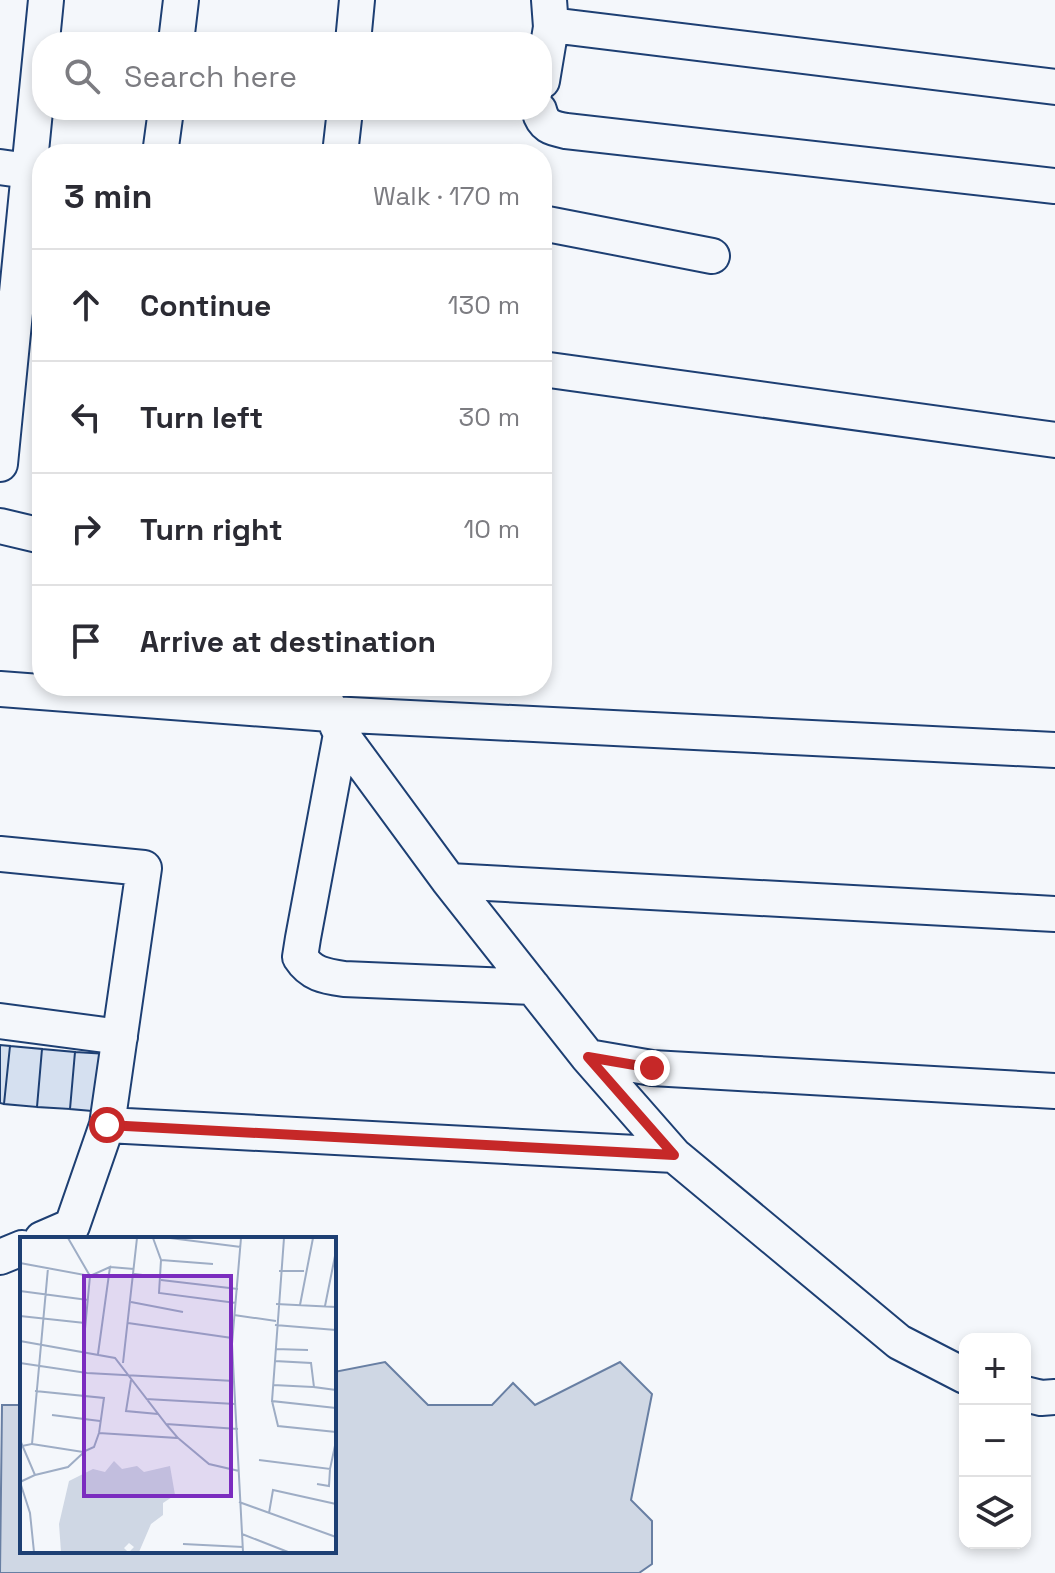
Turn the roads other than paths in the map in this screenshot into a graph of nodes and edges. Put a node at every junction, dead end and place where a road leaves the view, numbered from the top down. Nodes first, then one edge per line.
1 (46, 0) edge
2 (181, 0) edge
3 (357, 0) edge
4 (543, 7) edge
5 (40, 32) edge
6 (177, 32) edge
7 (354, 32) edge
8 (543, 32) edge
9 (32, 74) edge
10 (1055, 87) edge
11 (165, 120) edge
12 (344, 120) edge
13 (542, 120) edge
14 (161, 144) edge
15 (341, 144) edge
16 (14, 169) edge
17 (1055, 186) edge
18 (552, 225) edge
19 (712, 256) dead end
20 (6, 337) edge
21 (552, 370) edge
22 (1055, 440) edge
23 (0, 464) edge
24 (0, 526) edge
25 (32, 534) edge
26 (0, 689) edge
27 (32, 691) edge
28 (105, 696) edge
29 (330, 711) edge
30 (1055, 750) edge
31 (0, 854) edge
32 (449, 881) junction
33 (1055, 914) edge
34 (533, 987) junction
35 (0, 1021) edge
36 (120, 1037) junction
37 (588, 1057) junction
38 (1055, 1091) edge
39 (107, 1125) junction
40 (674, 1155) junction
41 (47, 1237) edge
42 (20, 1249) edge
43 (0, 1257) edge
44 (959, 1373) edge
45 (1031, 1396) edge
46 (1055, 1397) edge

1 - 5 street
2 - 6 street
3 - 7 street
4 - 8 street
4 - 10 street
9 - 16 street
11 - 14 street
12 - 15 street
13 - 17 street
16 - 20 street
18 - 19 street
20 - 23 street
21 - 22 street
24 - 25 street
26 - 27 street
28 - 29 street
29 - 30 street
29 - 32 street
29 - 34 street
31 - 36 street
32 - 33 street
32 - 34 street
34 - 37 street
35 - 36 street
36 - 39 street
37 - 38 street
37 - 40 street
39 - 40 street
39 - 41 street
40 - 44 street
42 - 43 street
45 - 46 street

